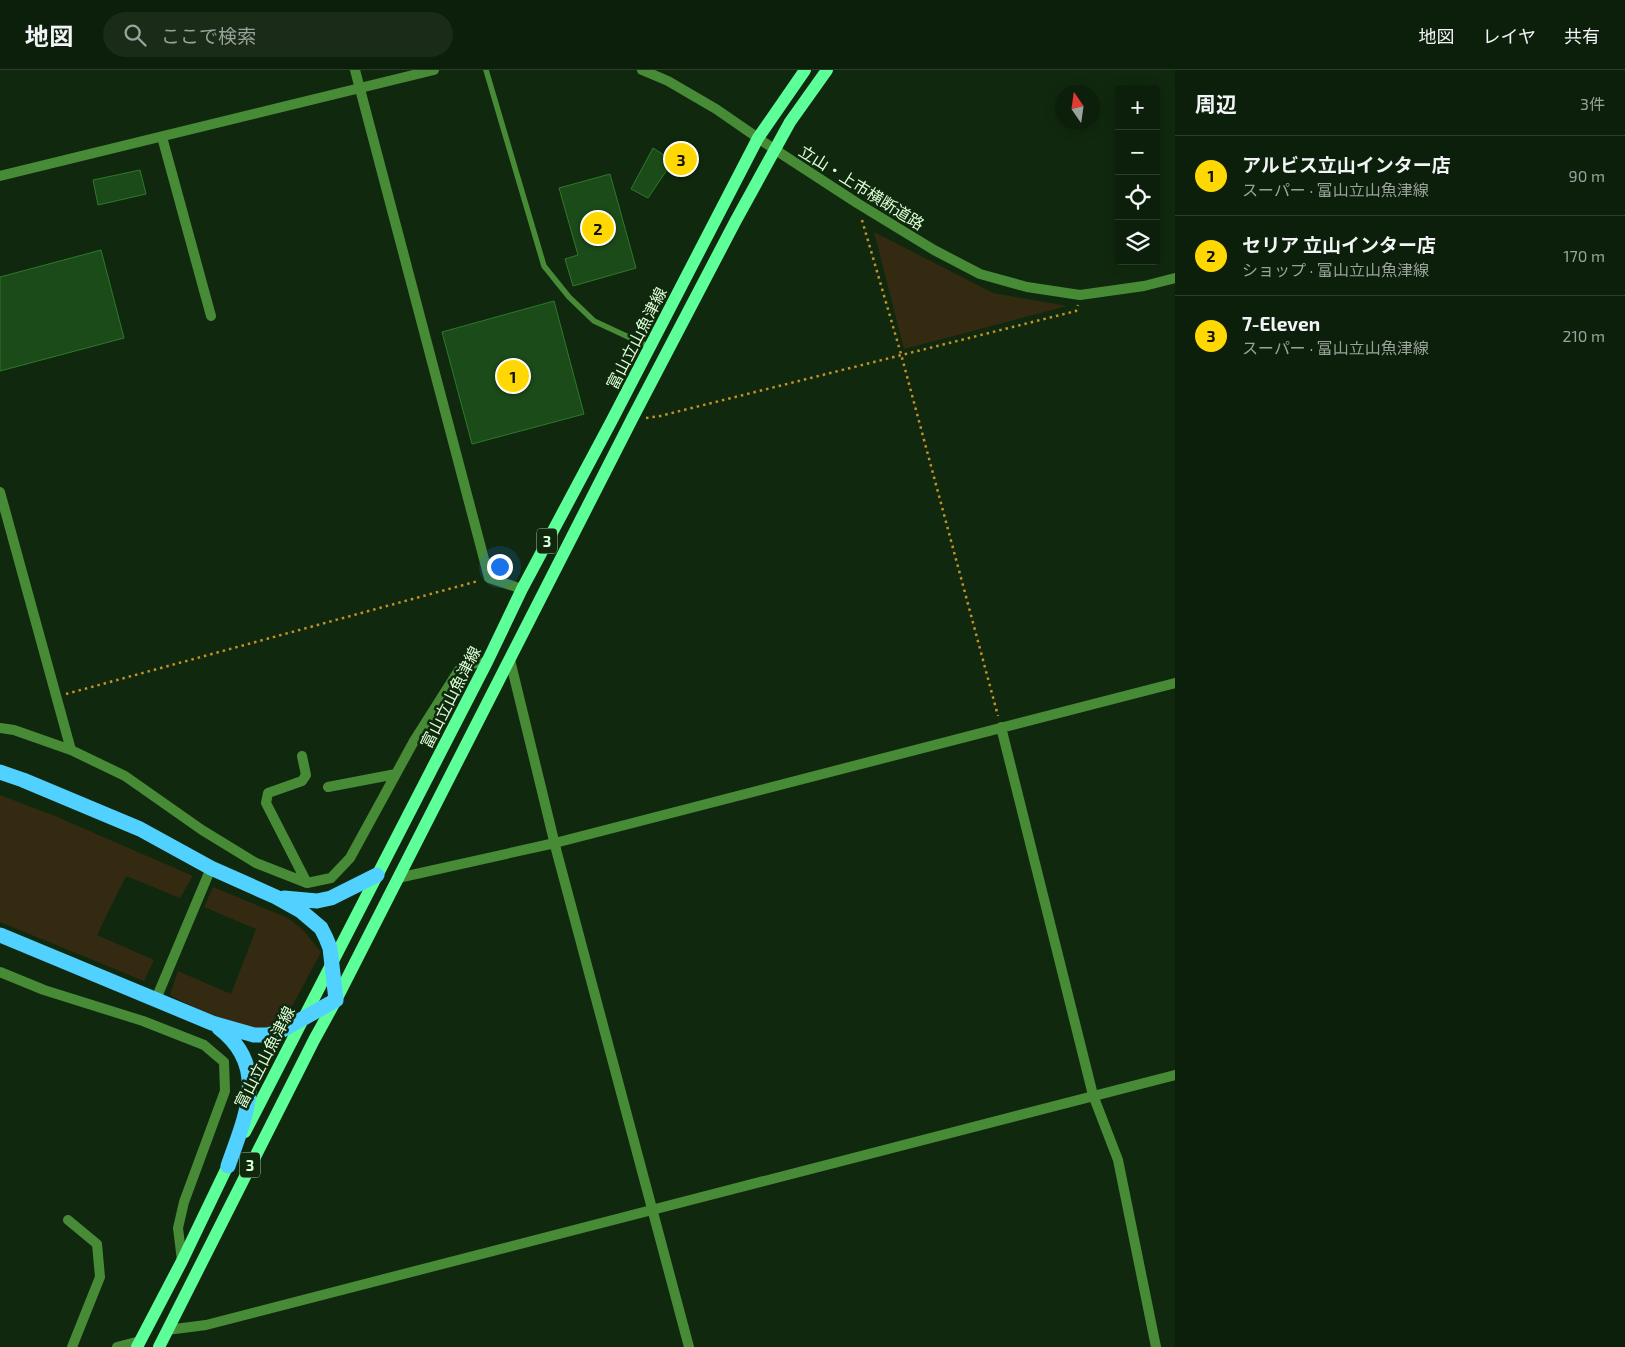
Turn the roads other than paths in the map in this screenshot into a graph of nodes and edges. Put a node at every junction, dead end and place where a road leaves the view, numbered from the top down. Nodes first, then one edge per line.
1 (355, 70) edge
2 (434, 70) edge
3 (486, 70) edge
4 (642, 70) edge
5 (805, 70) edge
6 (827, 70) edge
7 (360, 87) junction
8 (162, 137) junction
9 (758, 138) junction
10 (774, 149) junction
11 (0, 176) edge
12 (1175, 278) edge
13 (211, 316) dead end
14 (650, 347) junction
15 (0, 492) edge
16 (522, 589) junction
17 (510, 660) junction
18 (487, 662) junction
19 (1175, 683) edge
20 (1000, 727) junction
21 (0, 728) edge
22 (71, 750) junction
23 (302, 756) dead end
24 (0, 772) edge
25 (396, 774) junction
26 (328, 787) dead end
27 (554, 843) junction
28 (211, 868) junction
29 (377, 875) junction
30 (398, 878) junction
31 (306, 883) junction
32 (276, 897) junction
33 (0, 934) edge
34 (332, 962) junction
35 (0, 972) edge
36 (156, 999) junction
37 (336, 1000) junction
38 (302, 1019) junction
39 (212, 1023) junction
40 (1175, 1075) edge
41 (1093, 1095) junction
42 (228, 1166) junction
43 (652, 1210) junction
44 (68, 1220) dead end
45 (182, 1261) junction
46 (167, 1330) junction
47 (138, 1344) edge
48 (72, 1347) edge
49 (117, 1347) edge
50 (159, 1347) edge
51 (689, 1347) edge
52 (1156, 1347) edge

1 - 7 street
2 - 7 street
3 - 14 lane
4 - 9 street, 立山・上市横断道路
5 - 9 main road, 富山立山魚津線 / 3
6 - 10 main road, 富山立山魚津線 / 3
7 - 8 street
7 - 16 street
8 - 11 street
8 - 13 street
9 - 10 street, 立山・上市横断道路
9 - 14 main road, 富山立山魚津線 / 3
10 - 12 street, 立山・上市横断道路
10 - 17 main road, 富山立山魚津線 / 3
14 - 16 main road, 富山立山魚津線 / 3
15 - 22 street
16 - 18 main road, 富山立山魚津線 / 3
17 - 27 street
17 - 30 main road, 富山立山魚津線 / 3
18 - 25 street
18 - 29 main road, 富山立山魚津線 / 3
19 - 20 street
20 - 27 street
20 - 41 street
21 - 22 street
22 - 31 street
23 - 31 street
24 - 28 highway
25 - 26 street
25 - 31 street
27 - 30 street
27 - 43 street
28 - 32 highway
28 - 36 street
29 - 32 highway
29 - 34 main road, 富山立山魚津線 / 3
30 - 37 main road, 富山立山魚津線 / 3
32 - 34 highway
33 - 36 highway
34 - 37 highway
34 - 38 main road, 富山立山魚津線 / 3
35 - 45 street
36 - 39 highway
37 - 38 highway
37 - 46 main road, 富山立山魚津線 / 3
38 - 39 highway
38 - 42 main road, 富山立山魚津線 / 3
39 - 42 highway
40 - 41 street
41 - 43 street
41 - 52 street
42 - 45 main road, 富山立山魚津線 / 3
43 - 46 street
43 - 51 street
44 - 48 street
45 - 47 main road, 富山立山魚津線 / 3
46 - 50 main road, 富山立山魚津線 / 3
47 - 49 street

